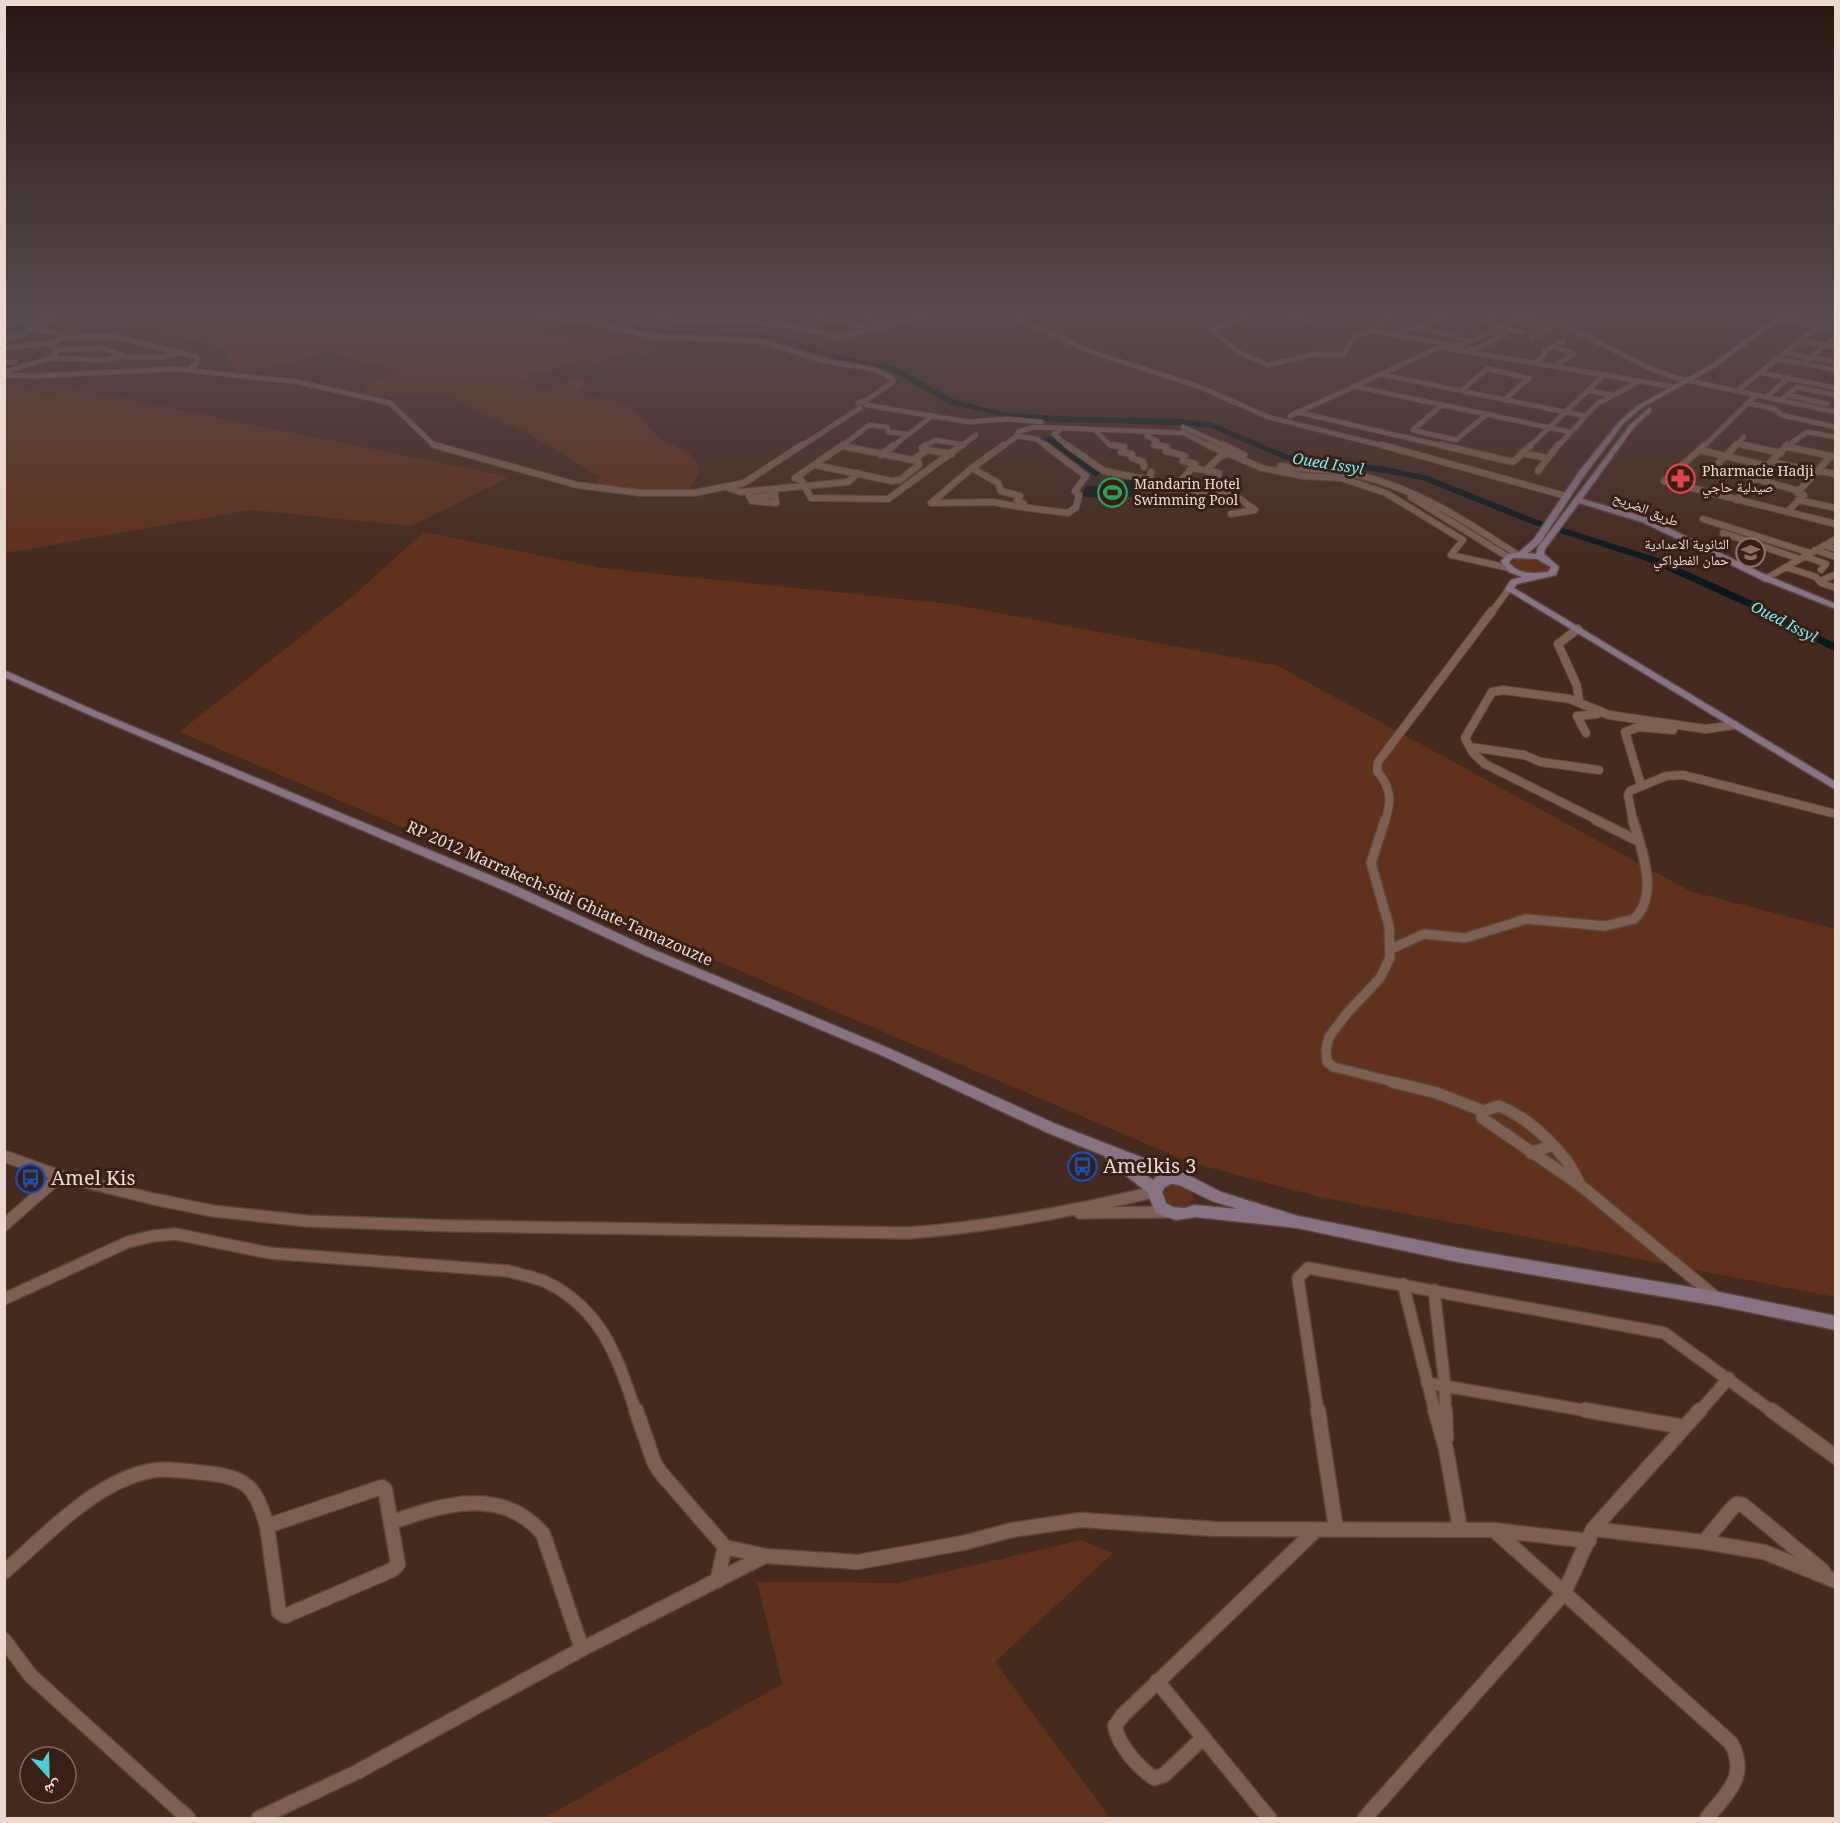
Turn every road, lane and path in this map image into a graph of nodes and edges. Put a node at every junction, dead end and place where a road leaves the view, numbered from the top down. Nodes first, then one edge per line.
1 (373, 399) edge
2 (870, 399) edge
3 (1228, 399) edge
4 (1325, 399) edge
5 (1415, 399) edge
6 (1477, 399) edge
7 (1500, 399) edge
8 (1578, 399) edge
9 (1605, 399) edge
10 (1653, 399) edge
11 (1667, 399) edge
12 (1752, 399) edge
13 (1777, 399) edge
14 (1807, 399) edge
15 (1504, 400) joint
16 (1781, 400) joint
17 (1748, 403) junction
18 (863, 405) junction
19 (1442, 405) junction
20 (1835, 409) edge
21 (1465, 410) junction
22 (1297, 412) junction
23 (1564, 412) junction
24 (1487, 414) junction
25 (1290, 416) dead end
26 (1585, 416) junction
27 (930, 417) junction
28 (1826, 418) dead end
29 (839, 420) junction
30 (1548, 427) junction
31 (1836, 429) edge
32 (1060, 430) junction
33 (1095, 430) junction
34 (1148, 432) junction
35 (1570, 432) junction
36 (908, 434) junction
37 (976, 435) dead end
38 (1434, 435) junction
39 (1017, 436) junction
40 (1833, 436) edge
41 (1744, 437) dead end
42 (1426, 442) junction
43 (1738, 444) junction
44 (964, 445) junction
45 (842, 446) junction
46 (1788, 447) junction
47 (927, 450) junction
48 (1700, 450) junction
49 (1209, 453) dead end
50 (1522, 453) junction
51 (1782, 453) junction
52 (952, 454) junction
53 (881, 455) junction
54 (1225, 455) junction
55 (1726, 456) junction
56 (1833, 457) edge
57 (1546, 458) junction
58 (916, 461) junction
59 (1770, 464) junction
60 (815, 465) junction
61 (936, 465) junction
62 (1144, 467) dead end
63 (972, 468) junction
64 (1193, 468) junction
65 (1206, 470) junction
66 (1538, 471) dead end
67 (1819, 471) junction
68 (1151, 472) dead end
69 (858, 473) junction
70 (1836, 474) edge
71 (1756, 479) junction
72 (1150, 480) junction
73 (896, 481) junction
74 (909, 483) junction
75 (804, 486) junction
76 (852, 486) junction
77 (1176, 487) junction
78 (729, 488) junction
79 (1799, 490) junction
80 (1201, 491) junction
81 (1213, 491) junction
82 (774, 492) junction
83 (748, 494) junction
84 (1566, 496) junction
85 (862, 497) junction
86 (1577, 500) junction
87 (1736, 500) junction
88 (1798, 500) junction
89 (1168, 502) dead end
90 (1433, 502) junction
91 (1423, 504) junction
92 (1021, 507) junction
93 (1444, 508) junction
94 (1836, 508) edge
95 (1433, 510) junction
96 (1787, 512) junction
97 (1231, 514) dead end
98 (1703, 519) dead end
99 (1836, 524) edge
100 (1484, 533) junction
101 (1723, 533) dead end
102 (1473, 535) junction
103 (1836, 539) edge
104 (1824, 545) junction
105 (1836, 549) edge
106 (1519, 555) junction
107 (1807, 555) junction
108 (1836, 557) edge
109 (1544, 559) junction
110 (1509, 564) junction
111 (1786, 567) junction
112 (1821, 570) dead end
113 (1834, 575) edge
114 (1535, 576) junction
115 (1766, 579) junction
116 (1820, 581) junction
117 (1512, 585) junction
118 (1836, 588) edge
119 (1836, 607) edge
120 (1578, 629) junction
121 (4, 673) edge
122 (1579, 702) junction
123 (1609, 715) junction
124 (1735, 725) junction
125 (1687, 727) junction
126 (1586, 733) dead end
127 (1470, 747) junction
128 (1599, 770) dead end
129 (1641, 785) junction
130 (1836, 787) edge
131 (1836, 814) edge
132 (1638, 841) junction
133 (1391, 950) junction
134 (1483, 1111) junction
135 (1552, 1145) junction
136 (1101, 1149) junction
137 (1531, 1153) junction
138 (4, 1156) edge
139 (60, 1176) junction
140 (1177, 1178) junction
141 (1580, 1185) junction
142 (1196, 1189) junction
143 (1154, 1191) junction
144 (1194, 1211) junction
145 (1168, 1212) junction
146 (1065, 1213) junction
147 (1297, 1222) junction
148 (4, 1225) edge
149 (1404, 1284) junction
150 (1434, 1290) junction
151 (4, 1299) edge
152 (1719, 1299) junction
153 (1836, 1323) edge
154 (1729, 1378) junction
155 (1427, 1383) junction
156 (1445, 1386) junction
157 (1684, 1427) junction
158 (1446, 1449) junction
159 (1836, 1457) edge
160 (392, 1522) junction
161 (267, 1526) junction
162 (1460, 1528) junction
163 (1336, 1529) junction
164 (1494, 1530) junction
165 (1315, 1531) junction
166 (1591, 1535) junction
167 (1704, 1542) junction
168 (725, 1547) junction
169 (765, 1556) junction
170 (4, 1572) edge
171 (1833, 1579) edge
172 (717, 1581) junction
173 (1564, 1593) junction
174 (4, 1640) edge
175 (582, 1649) junction
176 (1157, 1681) junction
177 (1203, 1738) junction
178 (188, 1818) edge
179 (259, 1818) edge
180 (1269, 1818) edge
181 (1365, 1818) edge
182 (1707, 1818) edge

1 - 78 street
2 - 18 street
3 - 84 street
4 - 22 street
5 - 19 street
6 - 21 street
7 - 15 street
8 - 23 street
9 - 26 street
10 - 84 street
11 - 86 street
12 - 17 street
13 - 16 street
14 - 20 street
15 - 23 street
16 - 20 street
17 - 31 street
17 - 48 street
18 - 27 street
18 - 29 street
18 - 29 street
19 - 21 street
19 - 38 street
20 - 28 street
21 - 24 street
22 - 25 street
22 - 42 street
23 - 26 street
23 - 30 street
24 - 30 street
24 - 38 street
26 - 35 street
27 - 36 street
27 - 90 street
27 - 91 street
29 - 78 street
30 - 35 street
30 - 50 street
31 - 40 street
32 - 33 street
32 - 39 street
32 - 72 street
33 - 34 street
33 - 62 street
34 - 54 street
34 - 64 street
35 - 57 street
36 - 45 street
36 - 53 street
37 - 44 street
38 - 42 street
39 - 63 street
39 - 92 street
40 - 46 street
41 - 43 street
42 - 50 street
43 - 51 street
43 - 55 street
44 - 47 street
44 - 52 street
45 - 53 street
45 - 60 street
46 - 51 street
46 - 56 street
47 - 52 street
47 - 58 street
48 - 55 street
48 - 87 street
49 - 54 street
50 - 57 street
51 - 59 street
52 - 61 street
53 - 58 street
54 - 65 street
54 - 110 street
55 - 59 street
55 - 71 street
56 - 67 street
57 - 66 street
58 - 61 street
58 - 73 street
59 - 67 street
59 - 71 street
60 - 69 street
60 - 75 street
61 - 74 street
63 - 92 street
63 - 92 street
64 - 65 street
64 - 77 street
65 - 81 street
67 - 70 street
67 - 79 street
68 - 72 street
69 - 73 street
69 - 76 street
71 - 79 street
71 - 87 street
72 - 77 street
73 - 74 street
74 - 85 street
75 - 76 street
75 - 82 street
75 - 85 street
76 - 85 street
77 - 80 street
78 - 83 street
79 - 88 street
80 - 81 street
80 - 89 street
81 - 97 street
82 - 83 street
82 - 83 street
84 - 106 street
86 - 109 street
86 - 115 street, طريق الضريح
87 - 96 street
88 - 94 street
88 - 96 street
90 - 91 street
90 - 93 street
91 - 95 street
93 - 95 street
93 - 100 street
95 - 102 street
96 - 99 street
98 - 107 street
100 - 102 street
100 - 106 street
101 - 107 street
102 - 110 street
103 - 104 street
104 - 105 street
104 - 107 street
106 - 109 street
106 - 110 street
107 - 108 street
107 - 111 street
107 - 112 street
109 - 114 street
110 - 114 street
110 - 117 street
111 - 115 street
111 - 116 street
113 - 116 street
114 - 117 street
115 - 119 street, طريق الضريح
116 - 118 street
117 - 120 street
117 - 133 street
120 - 122 street
120 - 124 street
121 - 136 street, RP 2012 Marrakech-Sidi Ghiate-Tamazouzte
122 - 123 street
122 - 127 street
123 - 125 street
123 - 126 street
124 - 125 street
124 - 130 street
125 - 129 street
127 - 128 street
127 - 132 street
129 - 131 street
129 - 132 street
132 - 133 street
133 - 134 street
134 - 135 street
134 - 137 street
135 - 137 street
135 - 141 street
136 - 140 street, RP 2012 Marrakech-Sidi Ghiate-Tamazouzte
136 - 143 street, RP 2012 Marrakech-Sidi Ghiate-Tamazouzte
137 - 141 street
138 - 139 street
139 - 146 street
139 - 148 street
140 - 142 street
140 - 143 street
141 - 152 street
142 - 144 street
142 - 147 street
143 - 145 street
143 - 146 street
144 - 145 street
144 - 147 street
145 - 146 street
147 - 152 street
149 - 150 street
149 - 155 street
149 - 163 street
150 - 154 street
150 - 156 street
151 - 168 street
152 - 153 street
154 - 157 street
154 - 159 street
155 - 156 street
155 - 158 street
156 - 157 street
156 - 158 street
157 - 166 street
158 - 162 street
160 - 161 street
160 - 161 street
160 - 175 street
161 - 170 street
162 - 163 street
162 - 164 street
163 - 165 street
164 - 166 street
164 - 173 street
165 - 169 street
165 - 176 street
166 - 167 street
166 - 173 street
167 - 171 street
167 - 171 street
168 - 169 street
168 - 172 street
169 - 172 street
172 - 175 street
173 - 181 street
173 - 182 street
174 - 178 street
175 - 179 street
176 - 177 street
176 - 177 street
177 - 180 street

